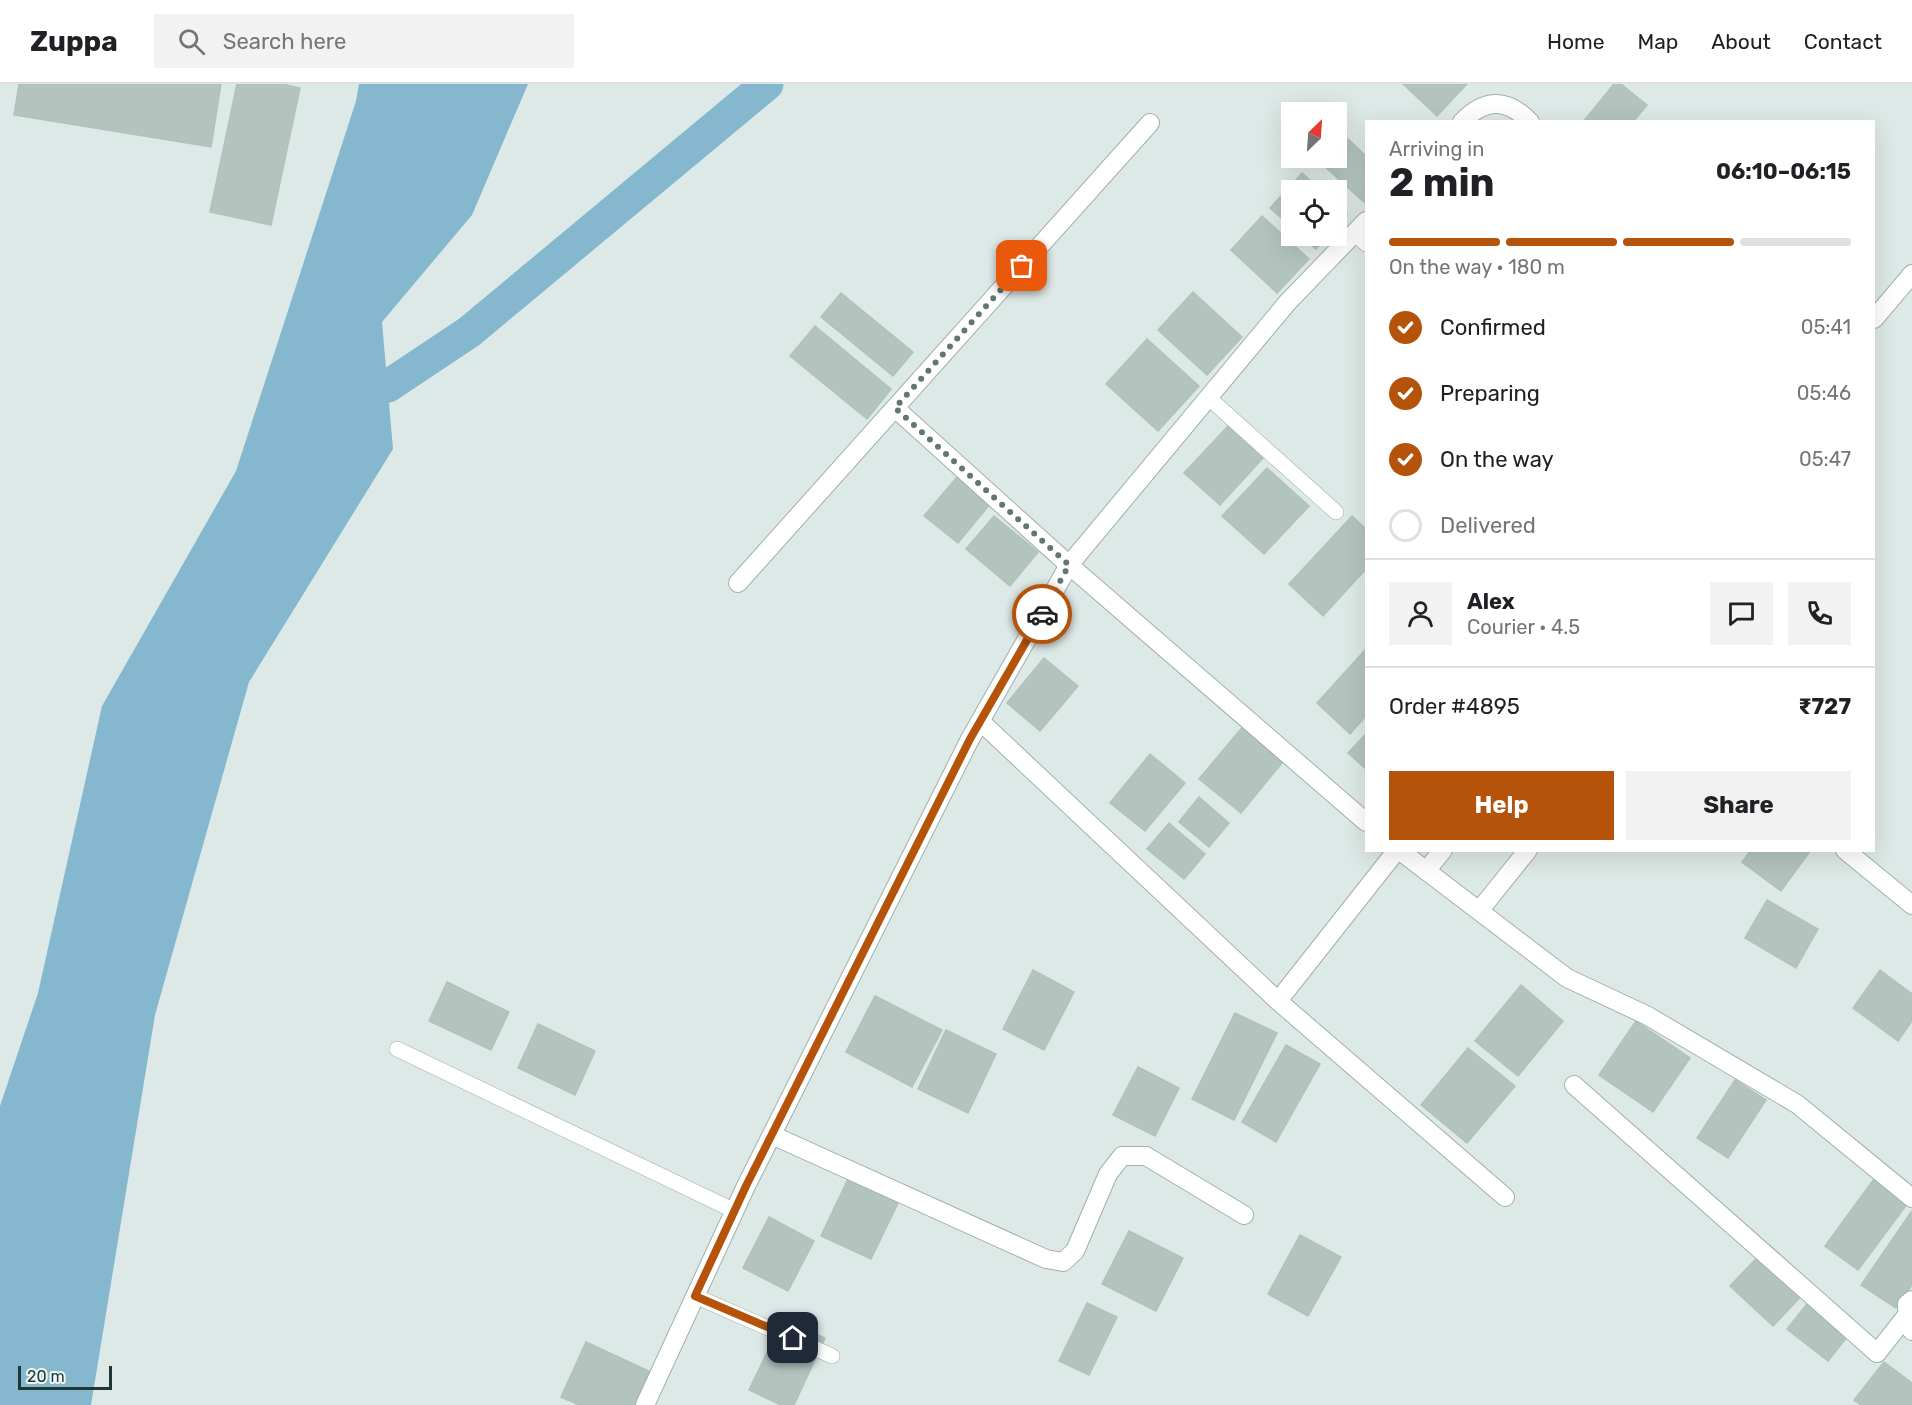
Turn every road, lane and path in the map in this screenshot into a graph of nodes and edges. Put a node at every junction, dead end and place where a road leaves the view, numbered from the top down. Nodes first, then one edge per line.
1 (1464, 120) edge
2 (1528, 120) edge
3 (1150, 123) dead end
4 (1362, 233) edge
5 (1912, 274) edge
6 (1875, 318) edge
7 (1209, 398) junction
8 (895, 408) junction
9 (1336, 512) dead end
10 (1069, 565) junction
11 (738, 583) dead end
12 (980, 721) junction
13 (1365, 821) edge
14 (1396, 852) edge
15 (1401, 852) edge
16 (1441, 852) edge
17 (1526, 852) edge
18 (1847, 852) edge
19 (1426, 871) junction
20 (1912, 904) edge
21 (1479, 911) junction
22 (1278, 1001) junction
23 (397, 1049) dead end
24 (1574, 1085) dead end
25 (772, 1135) junction
26 (1505, 1197) dead end
27 (1912, 1198) edge
28 (735, 1211) junction
29 (1244, 1215) dead end
30 (695, 1296) junction
31 (1910, 1315) edge
32 (832, 1356) dead end
33 (645, 1405) edge

1 - 2 street
3 - 8 street
4 - 7 street
5 - 6 street
7 - 9 lane
7 - 10 street
8 - 10 street
8 - 11 street
10 - 12 street
10 - 13 street
12 - 22 street
12 - 25 street
14 - 22 street
15 - 19 street
16 - 19 street
17 - 21 street
18 - 20 street
19 - 21 street
21 - 27 street
22 - 26 street
23 - 28 lane
24 - 31 street
25 - 28 street
25 - 29 street
28 - 30 street
30 - 32 lane
30 - 33 street

